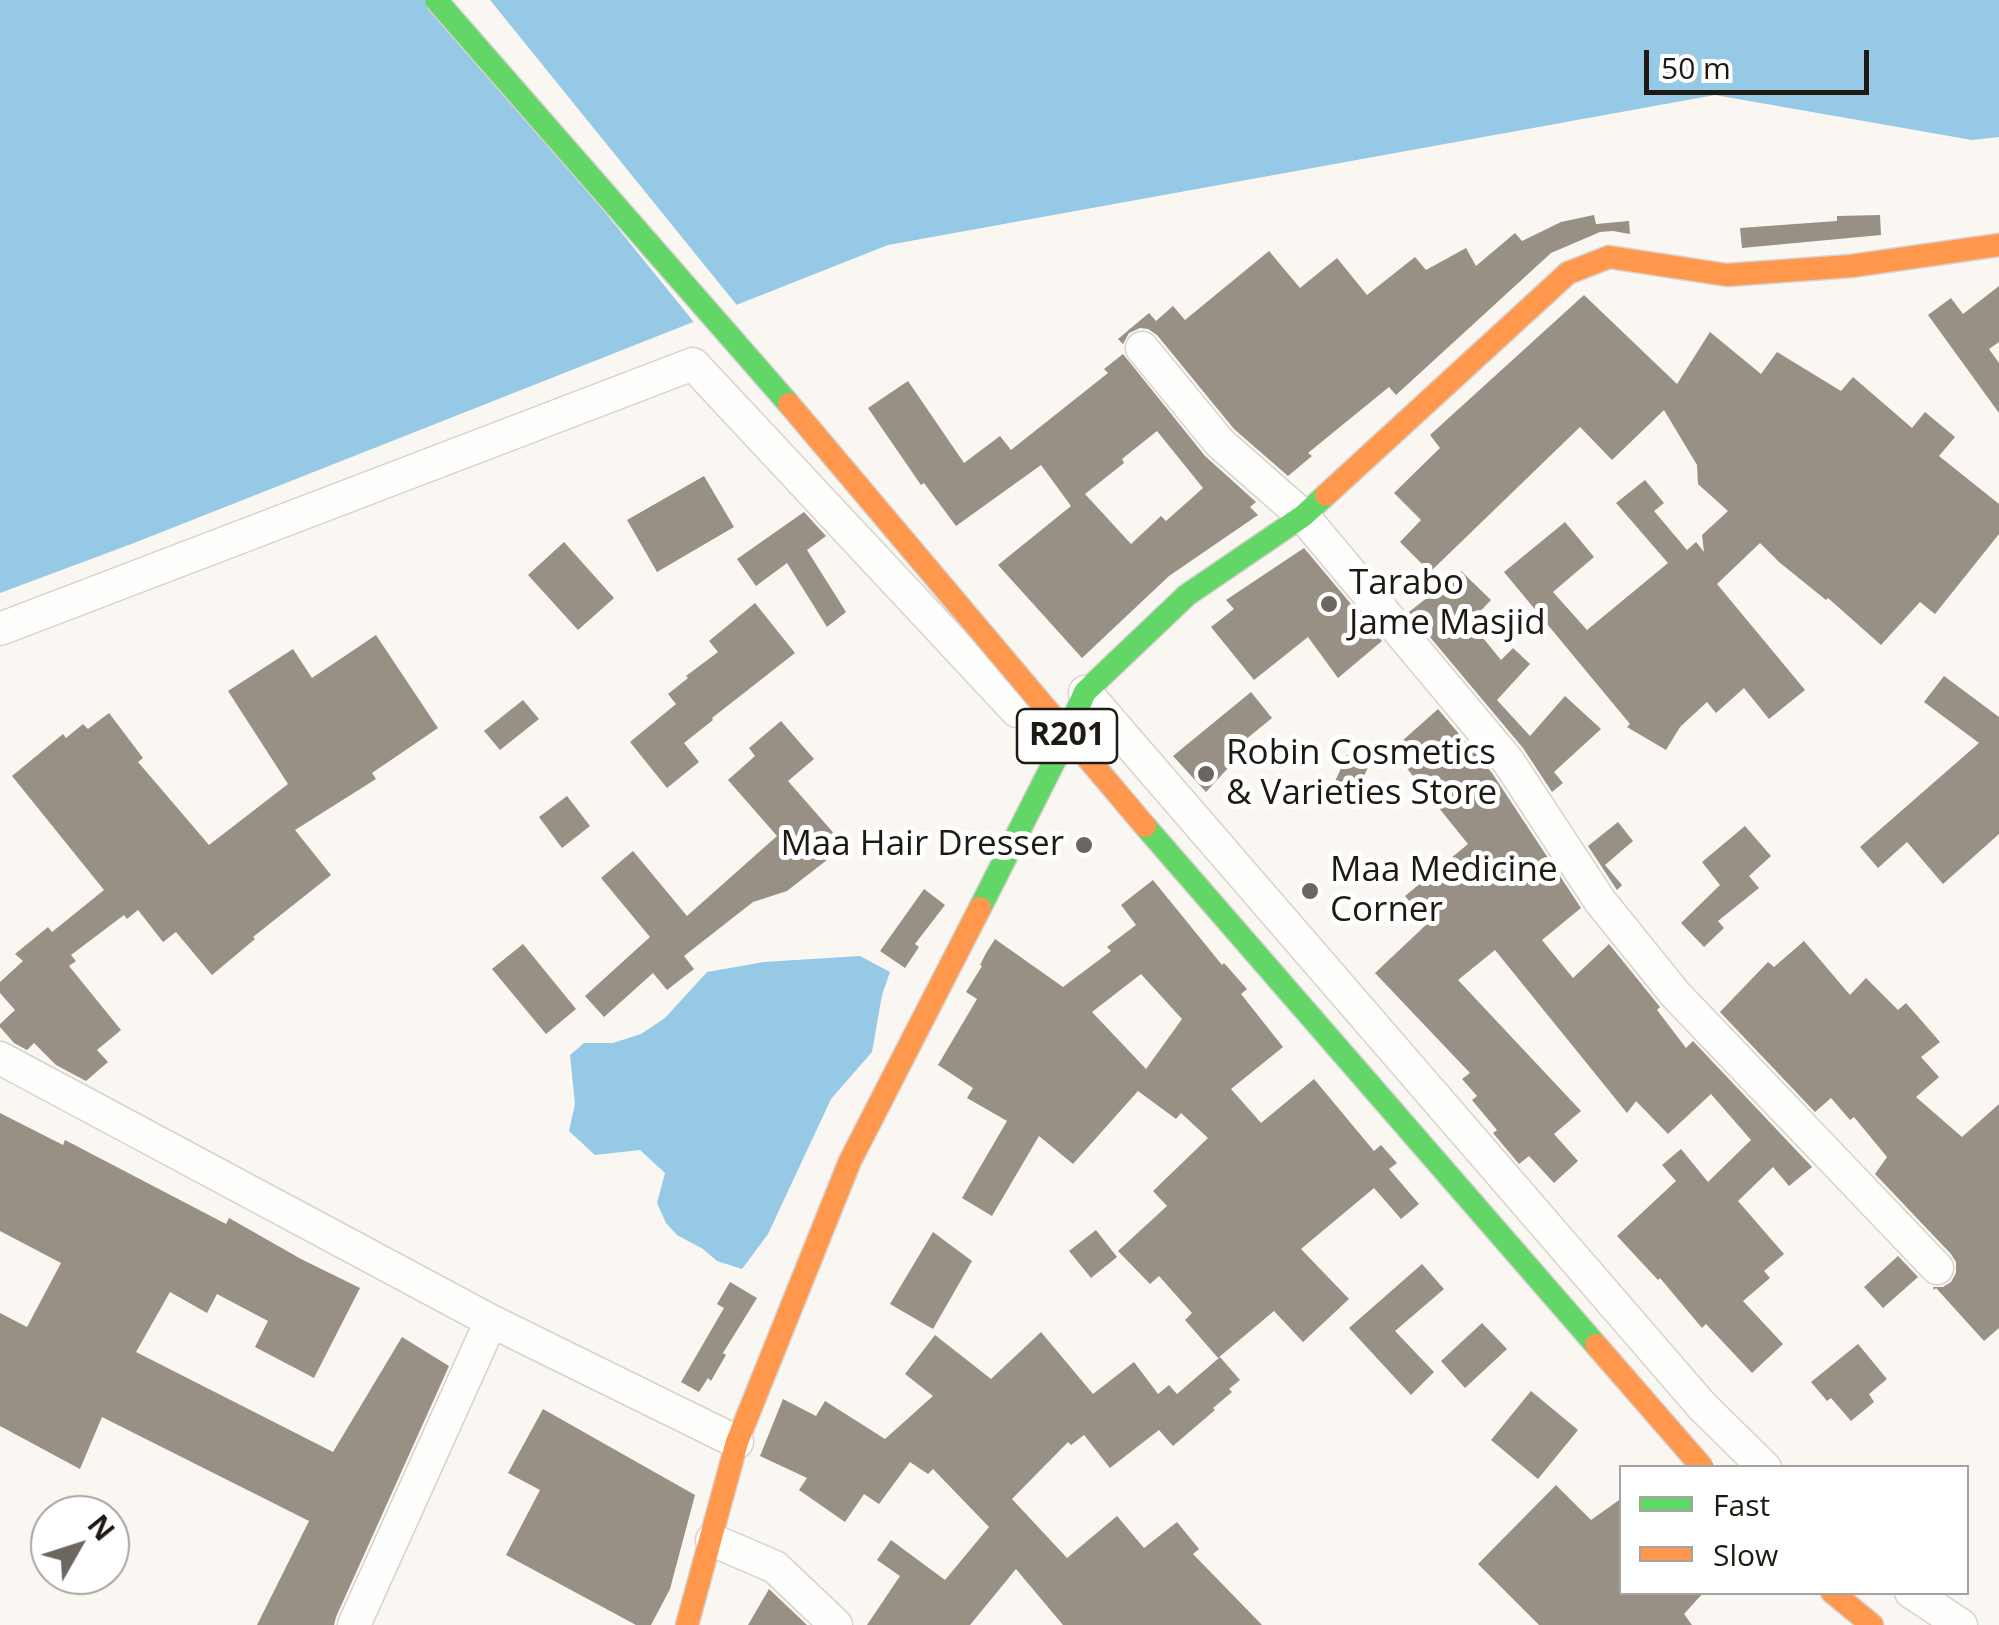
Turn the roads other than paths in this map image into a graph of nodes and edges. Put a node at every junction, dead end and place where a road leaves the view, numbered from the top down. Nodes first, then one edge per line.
1 (436, 0) edge
2 (1999, 246) edge
3 (1142, 348) dead end
4 (1303, 516) junction
5 (0, 629) edge
6 (1085, 692) junction
7 (1058, 754) junction
8 (0, 1058) edge
9 (1937, 1268) dead end
10 (492, 1321) junction
11 (737, 1442) junction
12 (1700, 1465) edge
13 (1761, 1465) edge
14 (712, 1540) junction
15 (1836, 1595) edge
16 (1916, 1595) edge
17 (354, 1625) edge
18 (687, 1625) edge
19 (836, 1625) edge
20 (1872, 1625) edge
21 (1961, 1625) edge

1 - 12 street, R201, bridge
2 - 4 street
3 - 4 street
4 - 6 street
4 - 9 street
5 - 7 street
6 - 7 street
6 - 13 street
7 - 11 street
8 - 10 street
10 - 11 street
10 - 17 street
11 - 14 street
14 - 18 street
14 - 19 street
15 - 20 street
16 - 21 street

